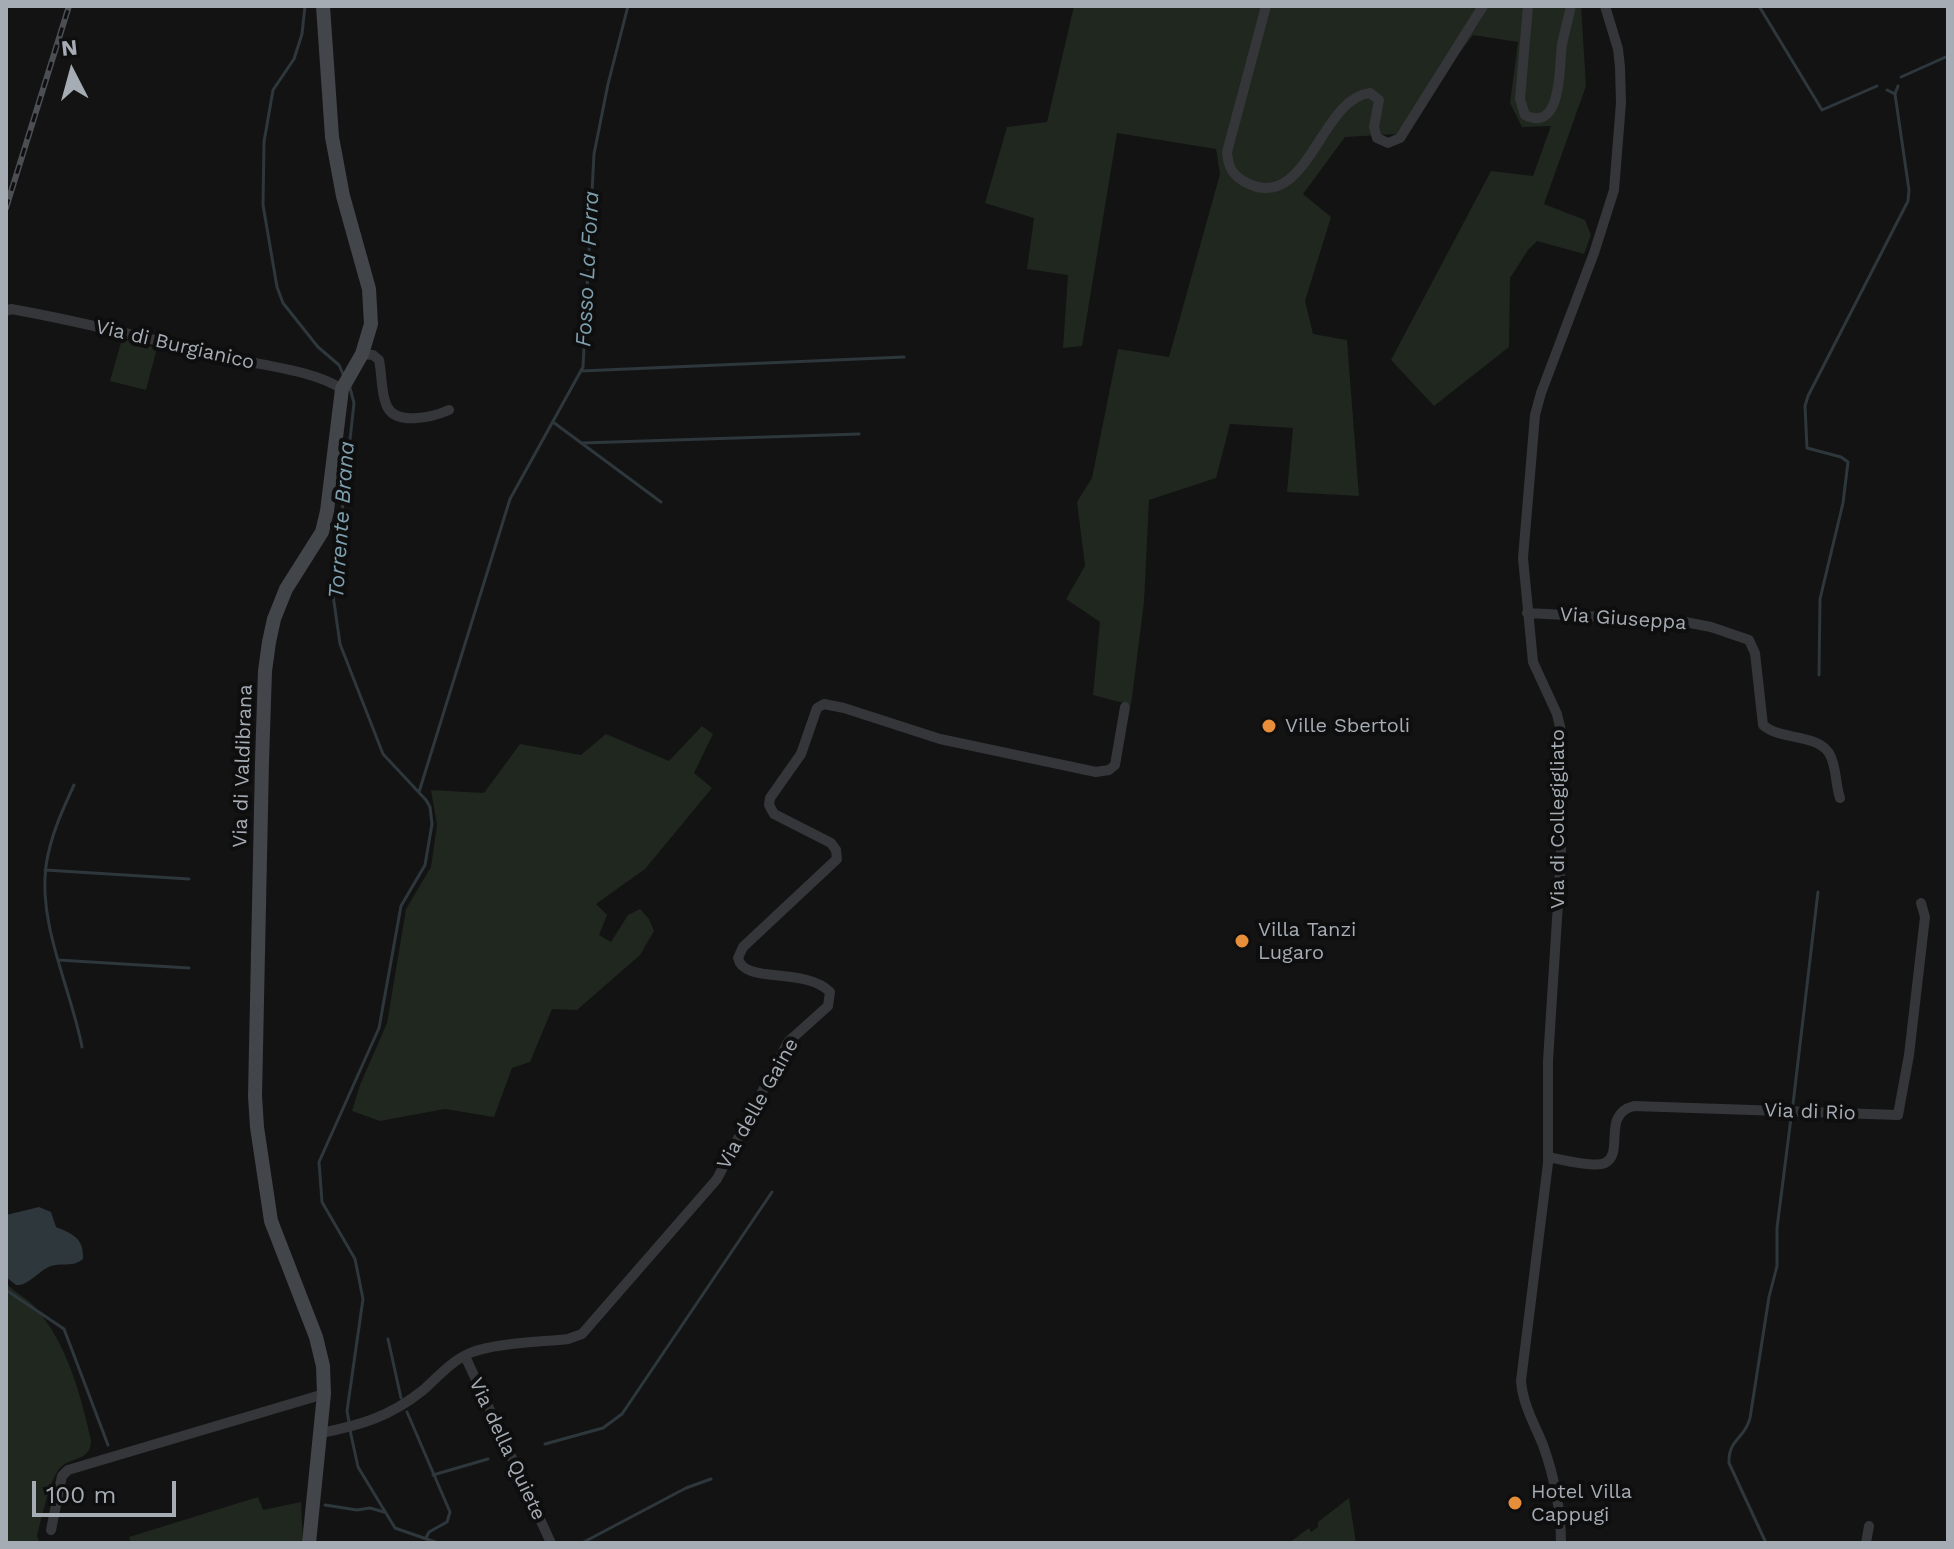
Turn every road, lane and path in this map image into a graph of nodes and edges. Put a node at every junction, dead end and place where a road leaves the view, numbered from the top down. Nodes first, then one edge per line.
1 (323, 6) edge
2 (1266, 6) edge
3 (1483, 6) edge
4 (1528, 6) edge
5 (1571, 6) edge
6 (1605, 6) edge
7 (6, 311) edge
8 (362, 354) junction
9 (343, 386) junction
10 (449, 410) dead end
11 (1527, 613) junction
12 (1125, 707) dead end
13 (1840, 798) dead end
14 (1921, 903) dead end
15 (1548, 1157) junction
16 (465, 1356) junction
17 (324, 1394) junction
18 (321, 1433) junction
19 (1869, 1526) dead end
20 (51, 1530) dead end
21 (309, 1543) edge
22 (551, 1543) edge
23 (1561, 1543) edge
24 (1866, 1543) edge

1 - 8 street, Via di Valdibrana
2 - 3 street
4 - 5 street
6 - 11 street, Via di Collegigliato
7 - 9 street, Via di Burgianico
8 - 9 street, Via di Valdibrana
8 - 10 street
9 - 17 street, Via di Valdibrana
11 - 13 street, Via Giuseppa
11 - 15 street, Via di Collegigliato
12 - 16 street, Via delle Gaine
14 - 15 street, Via di Rio
15 - 23 street, Via di Collegigliato
16 - 18 street, Via delle Gaine
16 - 22 street, Via della Quiete
17 - 18 street, Via di Valdibrana
17 - 20 street
18 - 21 street, Via di Valdibrana
19 - 24 street

